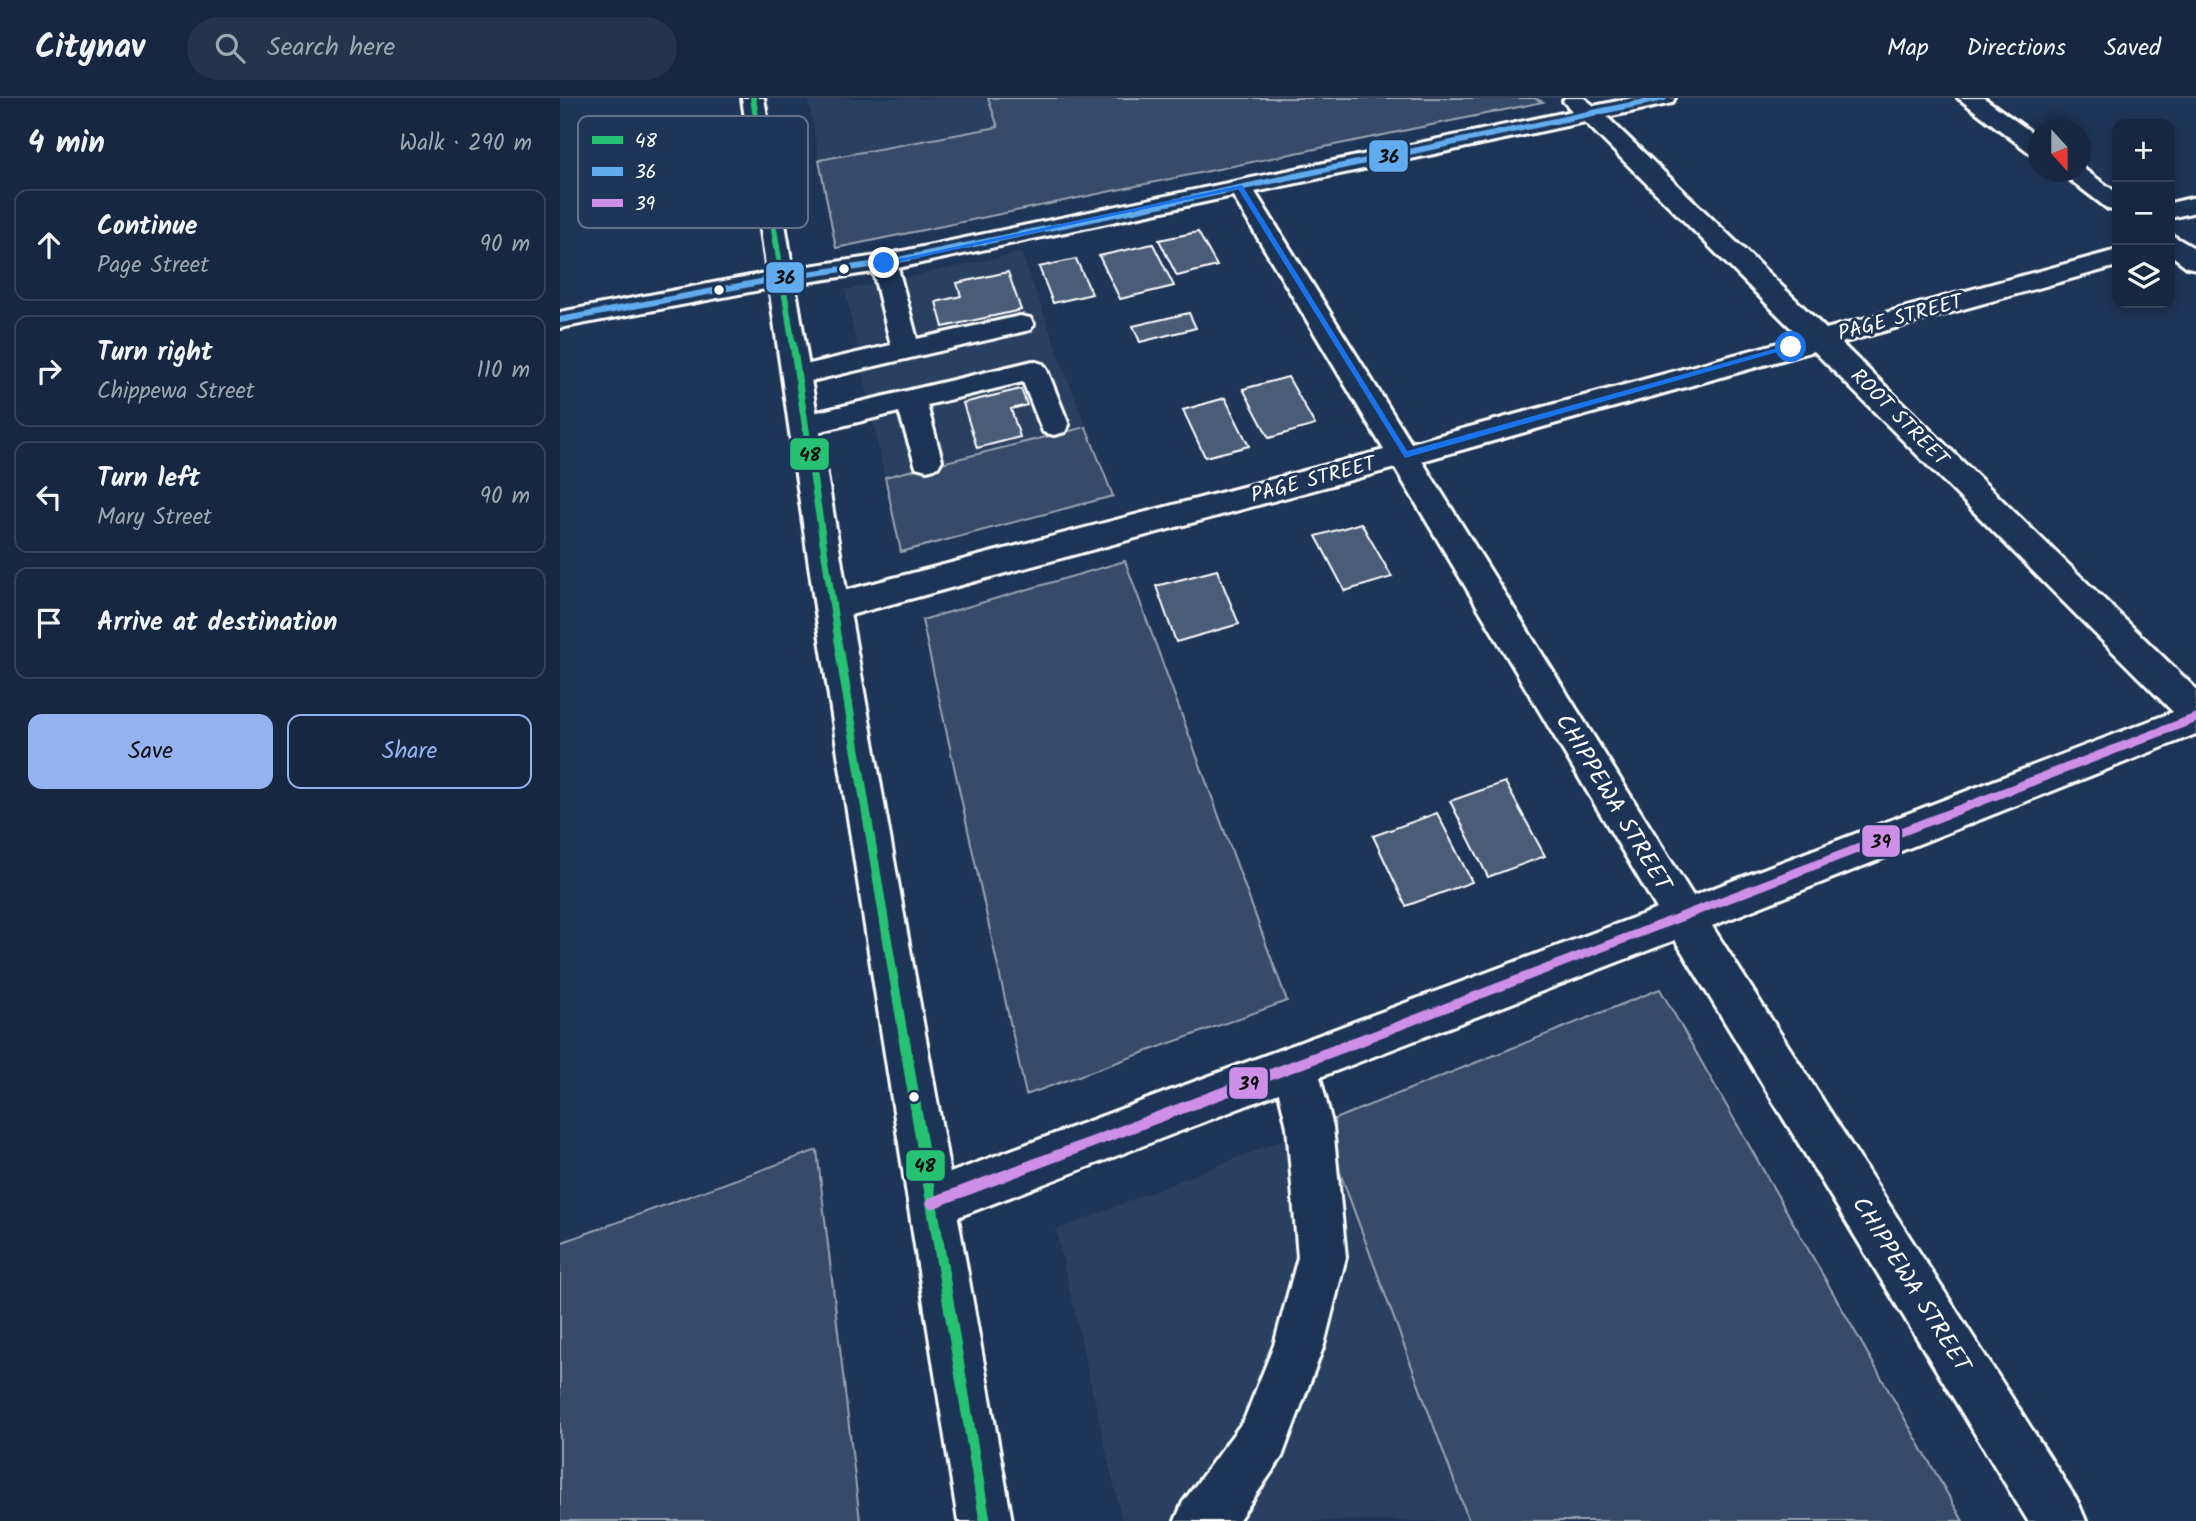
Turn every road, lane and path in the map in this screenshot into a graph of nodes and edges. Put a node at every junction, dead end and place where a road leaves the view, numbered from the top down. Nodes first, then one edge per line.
1 (752, 98) edge
2 (1664, 98) edge
3 (1969, 98) edge
4 (1581, 106) edge
5 (755, 116) edge
6 (2028, 140) edge
7 (2086, 182) edge
8 (1240, 187) junction
9 (2112, 200) edge
10 (2196, 204) edge
11 (2175, 210) edge
12 (772, 228) edge
13 (2173, 245) edge
14 (2112, 259) edge
15 (2196, 261) edge
16 (884, 263) junction
17 (780, 278) junction
18 (560, 320) edge
19 (1020, 324) dead end
20 (1821, 339) junction
21 (906, 350) junction
22 (798, 374) junction
23 (911, 400) junction
24 (806, 425) junction
25 (1054, 425) dead end
26 (1405, 455) junction
27 (927, 460) dead end
28 (832, 607) junction
29 (2196, 712) edge
30 (2196, 718) edge
31 (1684, 918) junction
32 (1296, 1067) junction
33 (932, 1203) junction
34 (985, 1521) edge
35 (1202, 1521) edge
36 (2059, 1521) edge

1 - 5 street
2 - 4 street
3 - 6 street
4 - 8 street
4 - 20 street, ROOT STREET
7 - 9 street
8 - 16 street
8 - 26 street, CHIPPEWA STREET
10 - 11 street
12 - 17 street
13 - 15 street
14 - 20 street, PAGE STREET
16 - 17 street
16 - 21 street
17 - 18 street
17 - 22 street
19 - 21 street
20 - 26 street, PAGE STREET
20 - 29 street, ROOT STREET
21 - 22 street
22 - 24 street
23 - 24 street
23 - 25 street
23 - 27 street
24 - 28 street
26 - 28 street, PAGE STREET
26 - 31 street, CHIPPEWA STREET
28 - 33 street
30 - 31 street
31 - 32 street
31 - 36 street, CHIPPEWA STREET
32 - 33 street
32 - 35 street
33 - 34 street

